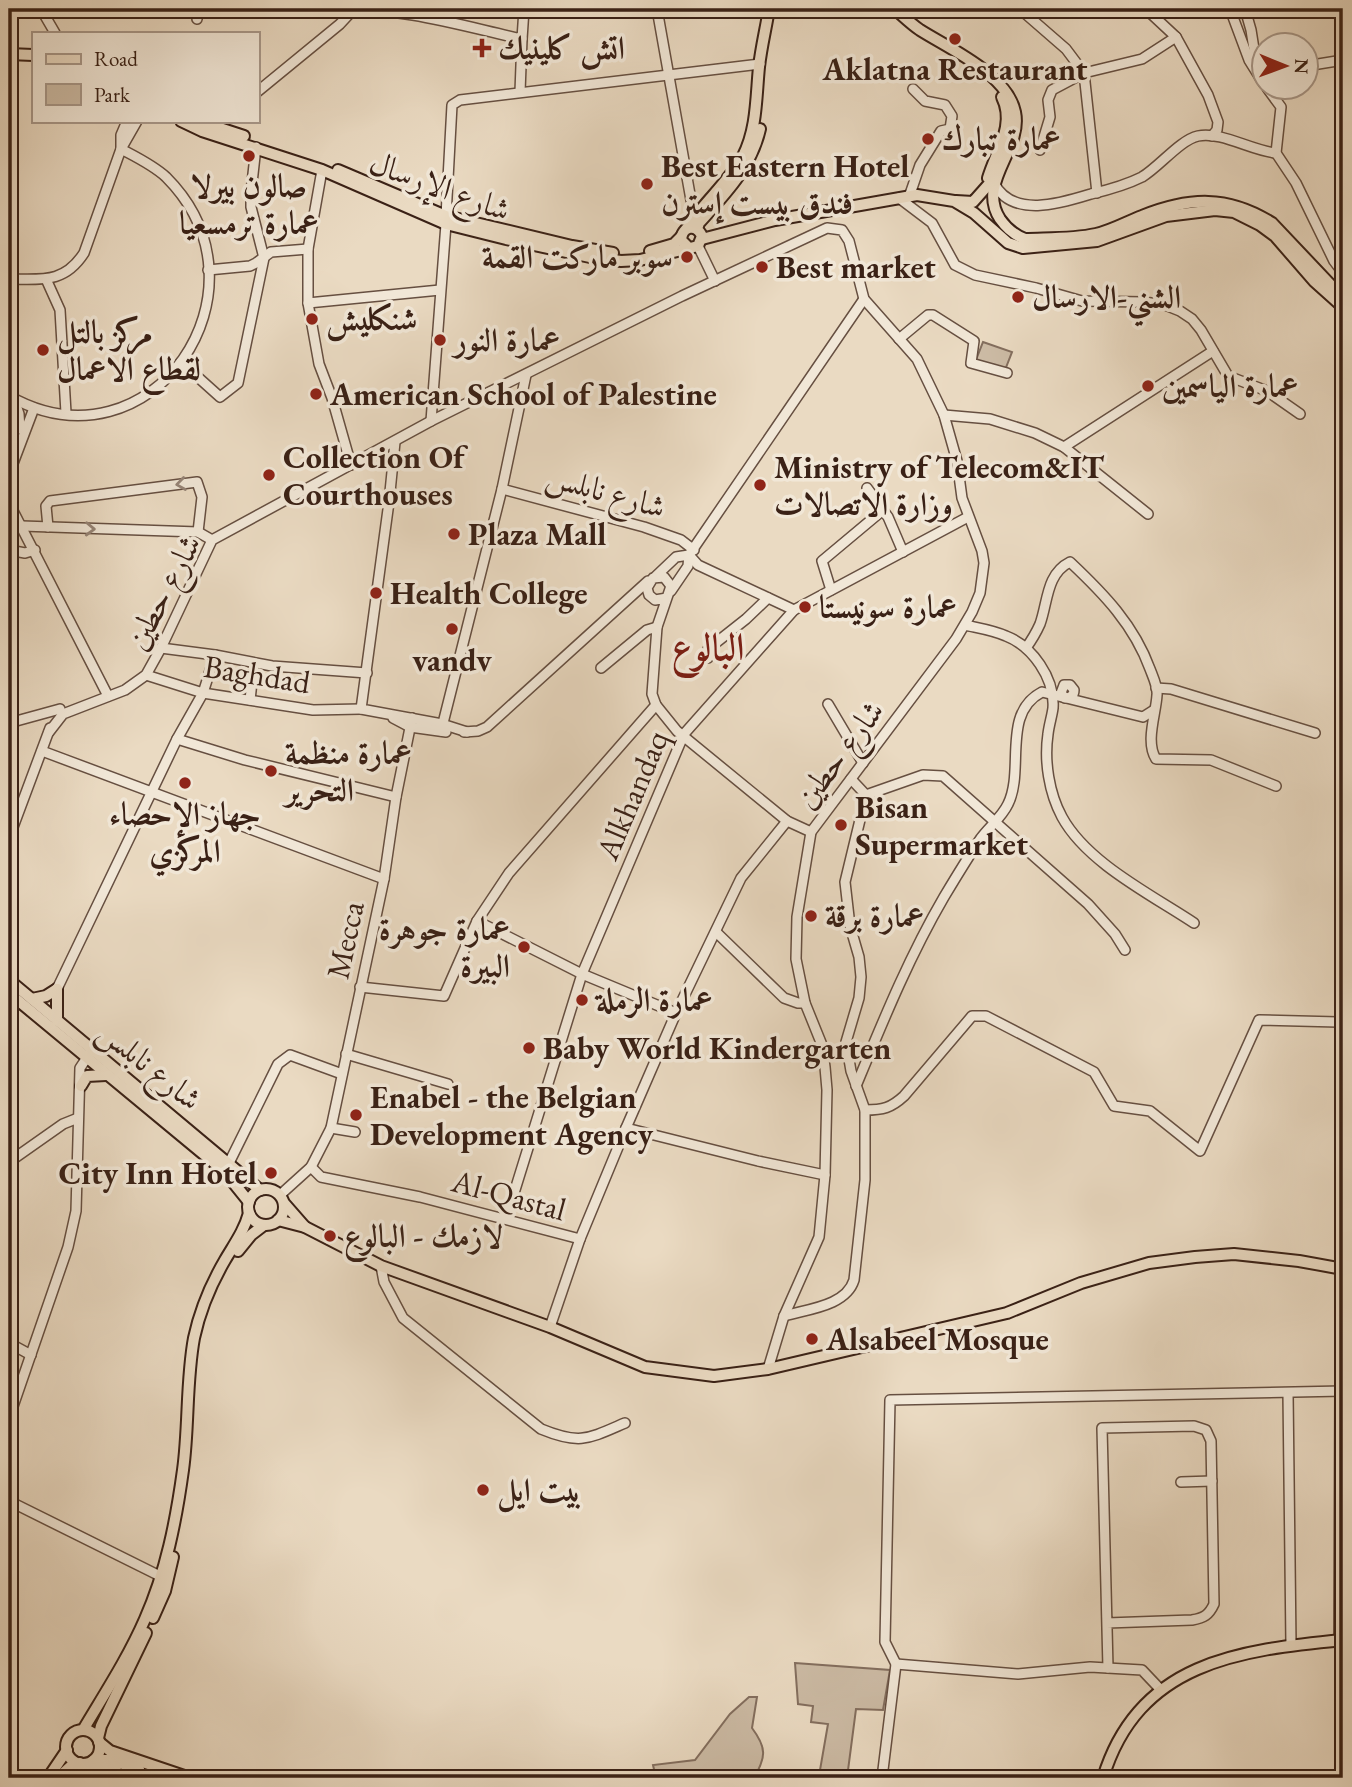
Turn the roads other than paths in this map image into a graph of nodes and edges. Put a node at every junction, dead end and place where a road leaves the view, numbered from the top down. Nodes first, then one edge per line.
1 (41, 9) edge
2 (276, 9) edge
3 (338, 9) edge
4 (369, 9) edge
5 (524, 9) edge
6 (657, 9) edge
7 (769, 9) edge
8 (776, 9) edge
9 (886, 9) edge
10 (895, 9) edge
11 (1020, 9) edge
12 (1146, 9) edge
13 (1230, 9) edge
14 (1245, 9) edge
15 (353, 10) edge
16 (54, 32) edge
17 (1251, 32) edge
18 (1176, 37) junction
19 (522, 39) junction
20 (9, 47) edge
21 (32, 48) edge
22 (9, 54) edge
23 (32, 55) edge
24 (960, 57) junction
25 (1343, 60) edge
26 (1250, 61) edge
27 (760, 64) junction
28 (1320, 64) edge
29 (1084, 73) junction
30 (670, 74) junction
31 (914, 89) dead end
32 (259, 90) edge
33 (520, 92) junction
34 (1277, 102) edge
35 (127, 122) edge
36 (136, 122) edge
37 (183, 122) edge
38 (217, 123) edge
39 (1212, 136) junction
40 (256, 147) junction
41 (121, 149) junction
42 (1040, 150) dead end
43 (1276, 153) junction
44 (322, 167) junction
45 (994, 183) junction
46 (1097, 193) junction
47 (904, 197) junction
48 (954, 201) junction
49 (696, 213) junction
50 (446, 220) junction
51 (718, 235) junction
52 (692, 238) junction
53 (308, 249) junction
54 (703, 257) junction
55 (264, 258) junction
56 (208, 270) junction
57 (1343, 274) edge
58 (9, 279) edge
59 (46, 279) junction
60 (714, 279) junction
61 (440, 290) junction
62 (864, 295) junction
63 (1343, 298) edge
64 (307, 303) junction
65 (1343, 307) edge
66 (899, 339) junction
67 (1213, 351) junction
68 (181, 362) junction
69 (1007, 373) dead end
70 (526, 375) junction
71 (11, 397) edge
72 (32, 407) junction
73 (66, 413) junction
74 (1300, 414) dead end
75 (944, 415) junction
76 (431, 421) junction
77 (20, 429) junction
78 (395, 442) junction
79 (1065, 447) junction
80 (9, 459) edge
81 (351, 465) junction
82 (9, 474) edge
83 (867, 488) dead end
84 (9, 489) edge
85 (502, 489) junction
86 (11, 506) edge
87 (883, 510) junction
88 (1148, 514) dead end
89 (968, 517) junction
90 (22, 526) junction
91 (48, 527) junction
92 (198, 532) junction
93 (212, 540) junction
94 (9, 550) edge
95 (35, 550) junction
96 (691, 552) junction
97 (903, 552) junction
98 (653, 578) junction
99 (831, 590) junction
100 (669, 594) junction
101 (651, 598) junction
102 (768, 598) junction
103 (629, 600) junction
104 (794, 610) junction
105 (657, 623) junction
106 (965, 625) junction
107 (161, 648) junction
108 (1026, 648) junction
109 (215, 655) junction
110 (708, 658) dead end
111 (254, 663) junction
112 (601, 668) dead end
113 (367, 673) junction
114 (146, 675) junction
115 (1046, 676) junction
116 (653, 683) junction
117 (1062, 687) junction
118 (1073, 688) junction
119 (1156, 688) junction
120 (203, 693) junction
121 (1052, 693) junction
122 (108, 695) junction
123 (1065, 698) junction
124 (250, 699) junction
125 (1087, 703) junction
126 (828, 704) dead end
127 (656, 705) junction
128 (1053, 706) junction
129 (361, 709) junction
130 (1154, 710) junction
131 (55, 715) junction
132 (36, 717) junction
133 (1143, 717) junction
134 (411, 722) junction
135 (9, 723) edge
136 (442, 728) junction
137 (1153, 730) junction
138 (49, 732) junction
139 (1315, 733) dead end
140 (684, 734) junction
141 (177, 739) junction
142 (42, 751) junction
143 (863, 763) junction
144 (851, 779) junction
145 (1276, 786) dead end
146 (151, 792) junction
147 (866, 795) junction
148 (396, 797) junction
149 (787, 821) junction
150 (994, 822) junction
151 (811, 832) junction
152 (9, 838) edge
153 (384, 879) junction
154 (477, 922) junction
155 (1194, 923) dead end
156 (716, 932) junction
157 (1125, 950) dead end
158 (582, 974) junction
159 (9, 980) edge
160 (360, 987) junction
161 (57, 989) junction
162 (9, 993) edge
163 (32, 999) junction
164 (805, 1003) junction
165 (676, 1013) junction
166 (57, 1021) junction
167 (1343, 1024) edge
168 (346, 1054) junction
169 (89, 1055) junction
170 (342, 1074) junction
171 (106, 1075) junction
172 (448, 1084) dead end
173 (81, 1086) junction
174 (856, 1086) junction
175 (865, 1110) junction
176 (78, 1118) junction
177 (331, 1128) junction
178 (626, 1128) junction
179 (355, 1132) dead end
180 (9, 1162) edge
181 (229, 1163) junction
182 (311, 1167) junction
183 (825, 1175) junction
184 (260, 1190) junction
185 (282, 1199) junction
186 (249, 1208) junction
187 (506, 1219) junction
188 (278, 1220) junction
189 (264, 1225) junction
190 (305, 1227) junction
191 (580, 1240) junction
192 (381, 1265) junction
193 (1343, 1269) edge
194 (784, 1316) junction
195 (550, 1327) junction
196 (9, 1343) edge
197 (31, 1356) junction
198 (768, 1369) junction
199 (1341, 1391) edge
200 (1288, 1393) junction
201 (9, 1418) edge
202 (625, 1423) dead end
203 (1212, 1481) junction
204 (1181, 1482) dead end
205 (9, 1501) edge
206 (164, 1578) junction
207 (1107, 1623) junction
208 (1341, 1640) edge
209 (1291, 1645) junction
210 (896, 1664) junction
211 (1108, 1668) junction
212 (1160, 1689) junction
213 (83, 1730) junction
214 (99, 1740) junction
215 (67, 1751) junction
216 (94, 1760) junction
217 (80, 1763) junction
218 (137, 1768) junction
219 (48, 1778) edge
220 (58, 1778) edge
221 (69, 1778) edge
222 (165, 1778) edge
223 (191, 1778) edge
224 (882, 1778) edge
225 (1103, 1778) edge

1 - 16 street
2 - 3 street
3 - 15 street
4 - 15 street
4 - 19 street
5 - 19 street
6 - 30 street
7 - 27 main road
8 - 52 main road
9 - 24 main road
10 - 24 main road
11 - 29 street
12 - 18 street
13 - 26 street
14 - 17 street
15 - 32 street
18 - 29 street
18 - 39 street
19 - 33 street
20 - 21 main road
22 - 23 main road
24 - 45 main road
25 - 28 street
27 - 30 street
27 - 49 main road
29 - 42 street
29 - 46 street
30 - 33 street
30 - 49 street
31 - 47 street
33 - 50 street
34 - 43 street
35 - 41 street
36 - 41 street
37 - 40 main road, شارع الإرسال
38 - 44 main road, شارع الإرسال
39 - 43 street
39 - 46 street
40 - 44 main road, شارع الإرسال
40 - 55 street
41 - 56 street
41 - 59 street
43 - 57 street
44 - 50 main road, شارع الإرسال
44 - 53 street
45 - 46 street
45 - 48 main road
45 - 63 main road
47 - 48 main road, شارع الإرسال
47 - 51 main road, شارع الإرسال
47 - 67 street
48 - 65 main road
49 - 52 main road
50 - 52 main road, شارع الإرسال
50 - 61 street
51 - 52 main road, شارع الإرسال
51 - 54 main road
52 - 54 street
53 - 55 street
53 - 64 street
54 - 60 street
55 - 56 street
55 - 68 street
56 - 68 street
58 - 59 street
59 - 73 street
60 - 62 street, شارع حطين
60 - 70 street, شارع حطين
61 - 64 street
61 - 76 street
62 - 66 street, شارع حطين
62 - 96 street
64 - 81 street
66 - 69 street
66 - 75 street, شارع حطين
67 - 74 street
67 - 79 street
68 - 73 street
70 - 76 street, شارع حطين
70 - 85 street
71 - 72 street
71 - 77 street
72 - 73 street
72 - 77 street
72 - 82 street
75 - 79 street
75 - 89 street, شارع حطين
76 - 78 street, شارع حطين
77 - 80 street
78 - 81 street, شارع حطين
78 - 113 street
79 - 88 street
81 - 93 street, شارع حطين
83 - 87 street
84 - 86 street
85 - 96 street, شارع نابلس
85 - 136 street
86 - 90 street
87 - 97 street
87 - 99 street
89 - 97 street, Alkhandaq
89 - 106 street, شارع حطين
90 - 91 street
90 - 95 street
91 -> 92 street
92 -> 91 street
92 - 93 street
93 - 107 street, شارع حطين
94 - 95 street
95 - 122 street
96 - 98 street
96 - 100 street, شارع نابلس
96 - 102 street
97 - 99 street, Alkhandaq
98 - 100 street
98 - 101 street
98 - 103 street
99 - 104 street, Alkhandaq
100 - 101 street
100 - 105 street, شارع نابلس
101 - 103 street
101 - 105 street
102 - 104 street
102 - 110 street
103 - 136 street, Baghdad
104 - 140 street, Alkhandaq
105 - 112 street
105 - 116 street
106 - 108 street
106 - 143 street, شارع حطين
107 - 109 street
107 - 114 street, شارع حطين
108 - 115 street
108 - 119 street
109 - 111 street
109 - 120 street
111 - 113 street
111 - 124 street
113 - 129 street
114 - 120 street, Baghdad
114 - 122 street, شارع حطين
115 - 117 street
115 - 121 street
116 - 127 street
116 - 140 street
117 - 118 street
117 - 121 street
117 - 123 street
118 - 123 street
118 - 125 street
119 - 130 street
119 - 139 street
120 - 124 street, Baghdad
120 - 141 street
121 - 123 street
121 - 128 street
121 - 150 street
122 - 131 street, شارع حطين
123 - 125 street
123 - 128 street
124 - 129 street, Baghdad
125 - 133 street
126 - 143 street
127 - 140 street
127 - 154 street
128 - 155 street
129 - 134 street, Baghdad
130 - 133 street
130 - 137 street
131 - 132 street, شارع حطين
131 - 138 street
132 - 135 street, شارع حطين
132 - 138 street
133 - 137 street
134 - 136 street, Baghdad
134 - 148 street, Mecca
137 - 145 street
138 - 142 street
140 - 149 street
140 - 158 street, Alkhandaq
141 - 146 street
141 - 148 street
142 - 146 street
142 - 152 street
143 - 144 street, شارع حطين
144 - 147 street
144 - 151 street, شارع حطين
146 - 153 street
146 - 161 street
147 - 150 street
147 - 174 street
148 - 153 street, Mecca
149 - 151 street
149 - 156 street, Al-Qastal
150 - 157 street
150 - 174 street
151 - 164 street, شارع حطين
153 - 160 street, Mecca
154 - 158 street
154 - 160 street
156 - 164 street
156 - 165 street, Al-Qastal
158 - 165 street
158 - 187 street, Alkhandaq
159 - 163 main road, شارع نابلس
160 - 168 street, Mecca
161 - 163 main road
161 - 166 main road
162 - 169 main road, شارع نابلس
163 - 166 main road, شارع نابلس
164 - 183 street, شارع حطين
165 - 178 street, Al-Qastal
166 - 169 main road, شارع نابلس
167 - 175 street
168 - 170 street, Mecca
168 - 172 street
169 - 171 main road, شارع نابلس
169 - 173 street
169 - 181 main road, شارع نابلس
170 - 177 street, Mecca
170 - 181 street
171 - 173 main road
171 - 186 main road, شارع نابلس
173 - 176 street
174 - 175 street
175 - 194 street
176 - 180 street
176 - 197 street
177 - 179 street
177 - 182 street, Mecca
178 - 183 street
178 - 191 street, Al-Qastal
181 - 184 main road, شارع نابلس
182 - 185 street
182 - 187 street, Al-Qastal
183 - 194 street, شارع حطين
184 - 185 main road
184 - 186 main road
185 - 188 main road
185 - 190 main road
186 - 189 main road
186 - 206 main road
187 - 191 street, Al-Qastal
188 - 189 main road
188 - 190 main road
189 - 206 main road
190 - 192 main road
191 - 195 street
192 - 195 main road
192 - 202 street
193 - 198 main road
194 - 198 street, شارع حطين
195 - 198 main road
196 - 197 street
197 - 201 street
199 - 200 street
199 - 208 street
200 - 209 street
200 - 210 street
203 - 204 street
203 - 207 street
203 - 207 street
205 - 206 street
206 - 213 main road
206 - 214 main road
207 - 211 street
208 - 209 main road
209 - 212 main road
210 - 211 street
210 - 224 street
211 - 212 street
212 - 225 main road
213 - 214 main road
213 - 215 main road
214 - 216 main road
214 - 223 main road
215 - 217 main road
215 - 219 main road
216 - 217 main road
216 - 218 main road
217 - 220 main road
218 - 221 main road
218 - 222 main road

